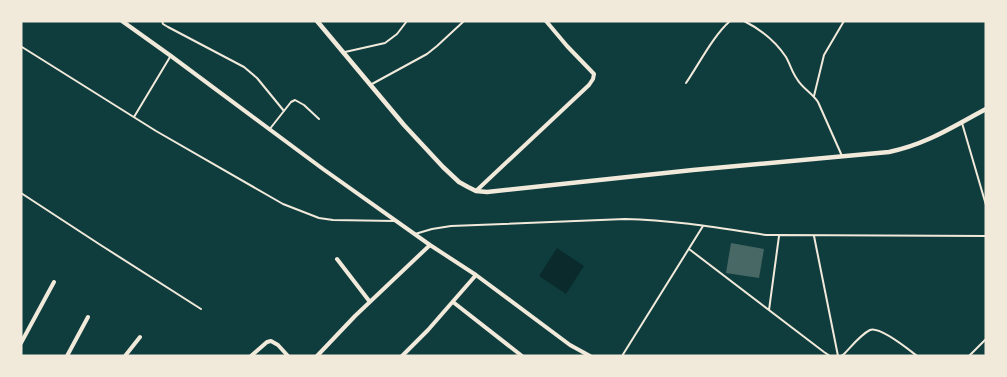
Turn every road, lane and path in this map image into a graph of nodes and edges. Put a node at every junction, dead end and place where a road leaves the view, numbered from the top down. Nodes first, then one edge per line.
1 (122, 21) edge
2 (162, 21) edge
3 (318, 21) edge
4 (407, 21) edge
5 (464, 21) edge
6 (546, 21) edge
7 (730, 21) edge
8 (744, 21) edge
9 (844, 21) edge
10 (22, 47) edge
11 (343, 52) junction
12 (171, 56) junction
13 (686, 83) dead end
14 (370, 85) junction
15 (814, 96) junction
16 (986, 109) edge
17 (284, 111) junction
18 (134, 117) junction
19 (319, 119) dead end
20 (961, 122) junction
21 (269, 130) junction
22 (842, 156) junction
23 (476, 191) junction
24 (21, 193) edge
25 (986, 205) edge
26 (395, 221) junction
27 (703, 226) junction
28 (414, 234) junction
29 (780, 235) junction
30 (814, 236) junction
31 (986, 236) edge
32 (430, 245) junction
33 (689, 249) junction
34 (337, 259) dead end
35 (476, 275) junction
36 (54, 282) dead end
37 (370, 302) junction
38 (453, 302) junction
39 (201, 309) dead end
40 (769, 310) junction
41 (88, 317) dead end
42 (140, 337) dead end
43 (986, 339) edge
44 (21, 342) edge
45 (67, 356) edge
46 (125, 356) edge
47 (251, 356) edge
48 (288, 356) edge
49 (317, 356) edge
50 (402, 356) edge
51 (522, 356) edge
52 (590, 356) edge
53 (622, 356) edge
54 (830, 356) edge
55 (839, 356) edge
56 (917, 356) edge
57 (969, 356) edge

1 - 12 street
2 - 17 lane
3 - 11 street
4 - 11 lane
5 - 14 lane
6 - 23 street
7 - 13 lane
8 - 15 lane
9 - 15 lane
10 - 18 lane
11 - 14 street
12 - 18 lane
12 - 21 street
14 - 23 street
15 - 22 lane
16 - 20 street
17 - 19 lane
17 - 21 lane
18 - 26 lane
20 - 22 street
20 - 25 lane
21 - 26 street
22 - 23 street
24 - 39 lane
26 - 28 street
27 - 28 lane
27 - 29 lane
27 - 33 lane
28 - 32 street
29 - 30 lane
29 - 40 lane
30 - 31 lane
30 - 55 lane
32 - 35 street
32 - 37 street
33 - 40 lane
33 - 53 lane
34 - 37 street
35 - 38 street
35 - 52 street
36 - 44 street
37 - 49 street
38 - 50 street
38 - 51 street
40 - 54 lane
41 - 45 street
42 - 46 street
43 - 57 lane
47 - 48 street
55 - 56 lane

